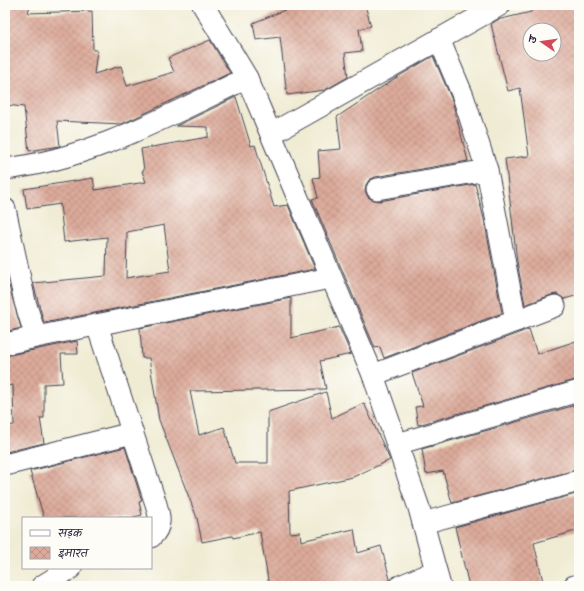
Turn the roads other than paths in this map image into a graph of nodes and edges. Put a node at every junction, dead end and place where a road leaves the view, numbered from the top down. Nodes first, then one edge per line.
1 (500, 5) edge
2 (206, 6) edge
3 (439, 39) junction
4 (247, 78) junction
5 (271, 134) junction
6 (5, 169) edge
7 (487, 170) junction
8 (377, 189) dead end
9 (5, 209) edge
10 (330, 278) junction
11 (555, 306) dead end
12 (516, 321) junction
13 (97, 325) junction
14 (36, 337) junction
15 (5, 344) edge
16 (373, 375) junction
17 (579, 391) edge
18 (132, 433) junction
19 (397, 444) junction
20 (5, 465) edge
21 (579, 481) edge
22 (423, 524) junction
23 (152, 536) edge
24 (69, 569) edge
25 (438, 579) edge
26 (579, 585) edge
27 (42, 586) edge
28 (400, 586) edge
29 (574, 586) edge

1 - 3 street
2 - 4 street
3 - 5 street
3 - 7 street
4 - 5 street
4 - 6 street
5 - 10 street
7 - 8 street
7 - 12 street
9 - 14 street
10 - 13 street
10 - 16 street
11 - 12 street
12 - 16 street
13 - 14 street
13 - 18 street
14 - 15 street
16 - 19 street
17 - 19 street
18 - 20 street
18 - 23 street
19 - 22 street
21 - 22 street
22 - 25 street
24 - 27 street
25 - 28 street
26 - 29 street

